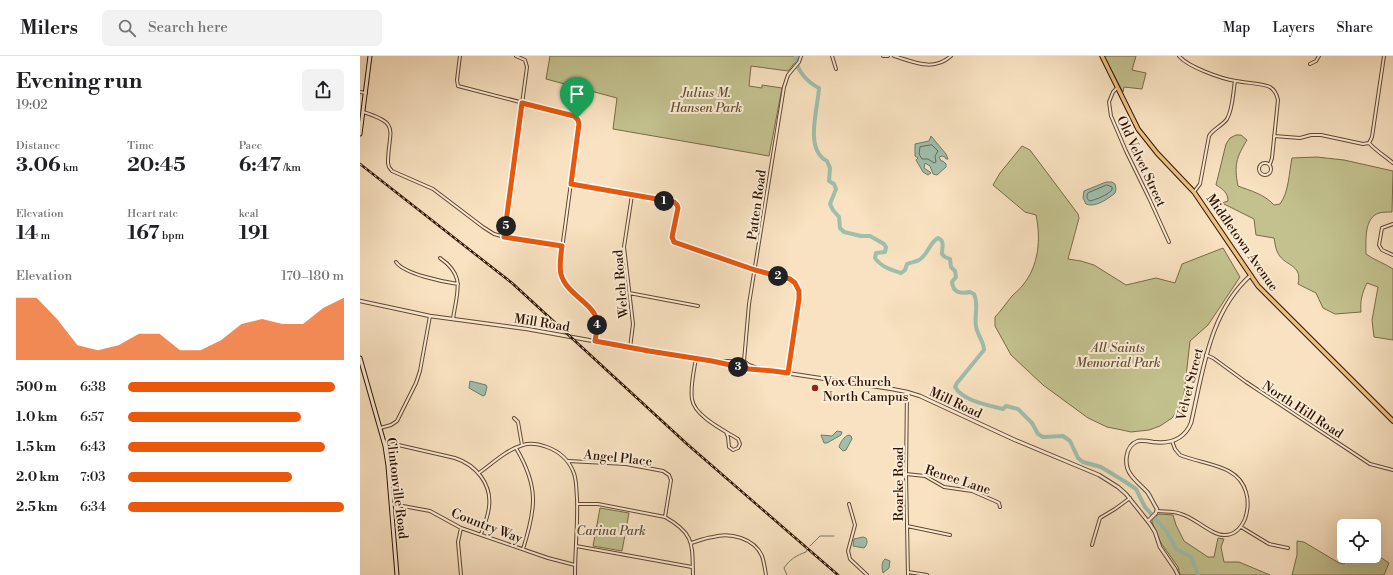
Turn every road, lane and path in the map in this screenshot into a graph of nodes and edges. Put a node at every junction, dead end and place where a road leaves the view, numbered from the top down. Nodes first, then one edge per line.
1 (370, 56) edge
2 (460, 56) edge
3 (516, 56) edge
4 (801, 56) edge
5 (832, 56) edge
6 (883, 56) edge
7 (888, 56) edge
8 (894, 56) edge
9 (951, 56) edge
10 (1102, 56) edge
11 (1179, 56) edge
12 (1319, 56) edge
13 (1384, 56) edge
14 (1310, 64) dead end
15 (836, 69) dead end
16 (1235, 81) junction
17 (1117, 88) junction
18 (360, 92) edge
19 (366, 93) junction
20 (522, 103) junction
21 (363, 112) junction
22 (360, 134) edge
23 (1274, 136) junction
24 (1369, 143) junction
25 (1393, 163) edge
26 (1270, 164) junction
27 (571, 184) junction
28 (1194, 192) junction
29 (632, 195) junction
30 (1393, 224) edge
31 (504, 237) junction
32 (1169, 242) dead end
33 (562, 246) junction
34 (1393, 255) edge
35 (440, 258) dead end
36 (396, 262) dead end
37 (755, 270) junction
38 (1251, 275) junction
39 (458, 284) junction
40 (629, 293) junction
41 (360, 301) edge
42 (698, 306) dead end
43 (430, 316) junction
44 (453, 319) junction
45 (595, 341) junction
46 (630, 348) junction
47 (1206, 355) junction
48 (360, 358) edge
49 (696, 358) junction
50 (720, 362) junction
51 (744, 362) junction
52 (361, 365) edge
53 (761, 370) junction
54 (788, 373) junction
55 (907, 392) junction
56 (514, 418) dead end
57 (1393, 421) edge
58 (380, 428) junction
59 (726, 432) junction
60 (1172, 441) junction
61 (522, 445) junction
62 (385, 446) junction
63 (516, 448) junction
64 (568, 461) junction
65 (1393, 470) edge
66 (479, 473) junction
67 (906, 474) junction
68 (1130, 498) junction
69 (392, 504) junction
70 (577, 504) junction
71 (849, 504) dead end
72 (1000, 507) dead end
73 (1157, 511) junction
74 (665, 517) junction
75 (1148, 521) junction
76 (907, 526) junction
77 (1240, 527) junction
78 (462, 528) junction
79 (481, 534) junction
80 (950, 535) dead end
81 (691, 543) junction
82 (1092, 545) dead end
83 (576, 546) junction
84 (1288, 548) dead end
85 (523, 549) junction
86 (575, 565) junction
87 (692, 567) junction
88 (908, 574) edge
89 (397, 575) edge
90 (461, 575) edge
91 (575, 575) edge
92 (693, 575) edge
93 (766, 575) edge
94 (867, 575) edge
95 (927, 575) edge
96 (1178, 575) edge

1 - 19 main road
2 - 20 street
3 - 20 street
4 - 37 street, Patten Road
5 - 15 street
6 - 7 street
8 - 9 street
10 - 17 main road, Middletown Avenue
11 - 16 street
12 - 14 street
13 - 24 street
16 - 23 street
16 - 28 street
17 - 28 main road, Middletown Avenue
17 - 32 street, Old Velvet Street
18 - 19 street
19 - 21 main road
20 - 27 street
20 - 31 street
21 - 22 main road
21 - 31 street
23 - 24 street
23 - 26 street
24 - 25 street
26 - 26 street
27 - 29 street
27 - 33 street
28 - 38 main road, Middletown Avenue
29 - 37 street
29 - 40 street, Welch Road
30 - 34 street
31 - 33 street
33 - 45 street
35 - 39 street
36 - 39 street
37 - 51 street, Patten Road
37 - 54 street
38 - 47 street, Velvet Street
38 - 57 main road, Middletown Avenue
39 - 44 street
40 - 42 street
40 - 46 street, Welch Road
41 - 43 street, Mill Road
43 - 44 street, Mill Road
43 - 58 street
44 - 45 street, Mill Road
45 - 46 street, Mill Road
46 - 49 street, Mill Road
47 - 60 street, Velvet Street
47 - 65 street, North Hill Road
48 - 52 main road, Clintonville Road
49 - 50 street, Mill Road
49 - 59 street
50 - 51 street
50 - 53 street, Mill Road
51 - 53 street
52 - 58 main road, Clintonville Road
53 - 54 street, Mill Road
54 - 55 street, Mill Road
55 - 67 street, Roarke Road
55 - 68 street, Mill Road
56 - 61 street
58 - 62 main road, Clintonville Road
59 - 59 street
60 - 73 street
60 - 77 street
61 - 63 street
61 - 64 street
62 - 66 street
62 - 69 main road, Clintonville Road
63 - 66 street
63 - 85 street
64 - 70 street
64 - 74 street, Angel Place
66 - 79 street
67 - 72 street, Renee Lane
67 - 76 street, Roarke Road
68 - 75 street, Mill Road
68 - 82 street
69 - 78 street, Country Way
69 - 89 main road, Clintonville Road
70 - 74 street
70 - 83 street
71 - 94 street
73 - 75 street
73 - 77 street
74 - 81 street
75 - 96 street, Mill Road
76 - 80 street
76 - 88 street, Roarke Road
77 - 84 street
78 - 79 street, Country Way
78 - 90 street
79 - 85 street, Country Way
81 - 87 street
81 - 93 street
83 - 86 street
83 - 87 street
85 - 86 street, Country Way
86 - 91 street
87 - 92 street
88 - 95 street

